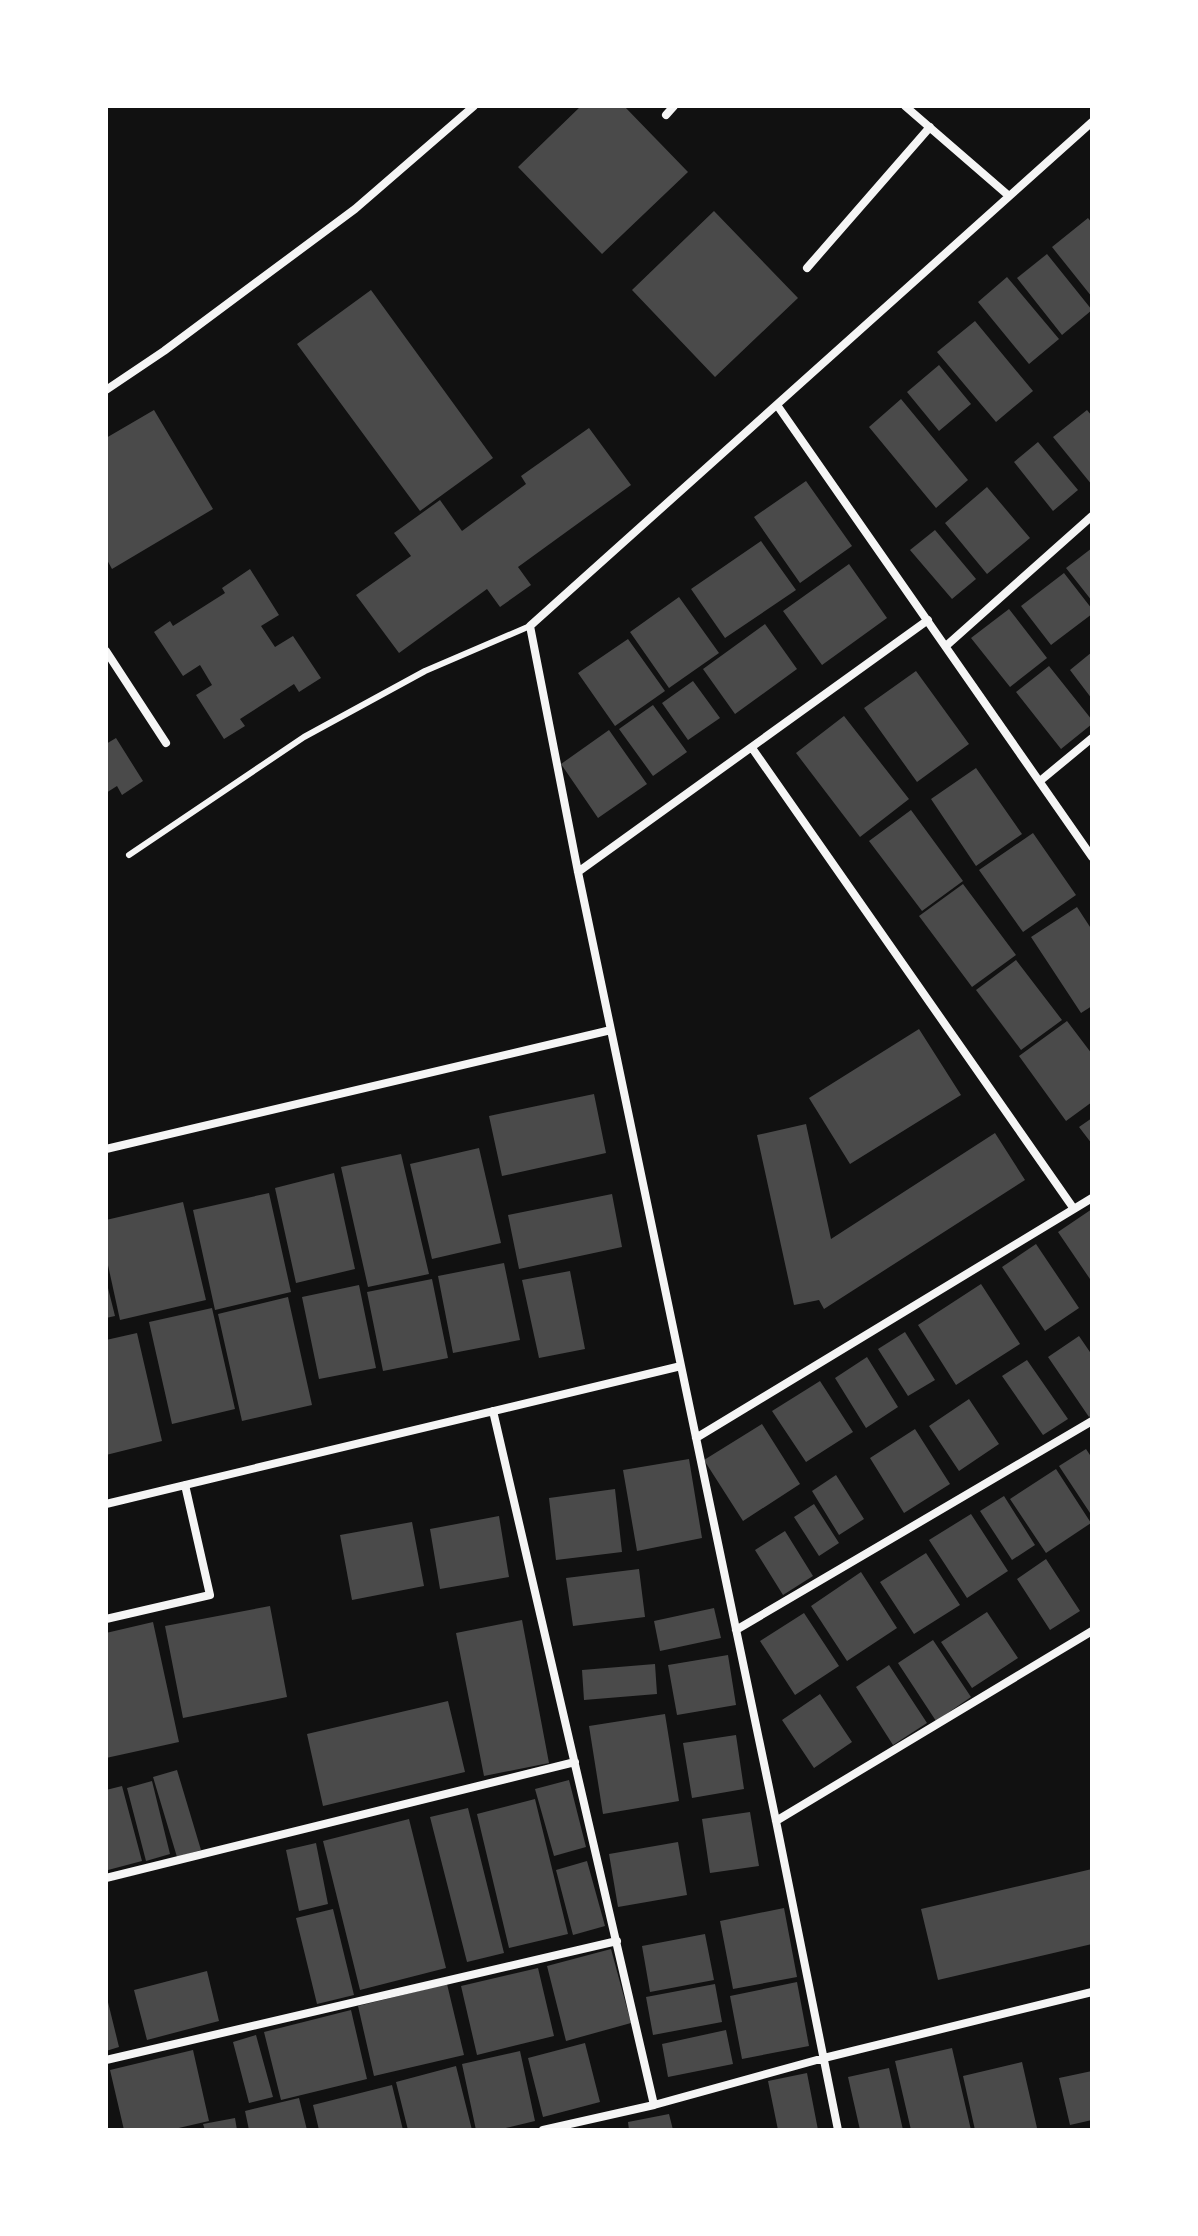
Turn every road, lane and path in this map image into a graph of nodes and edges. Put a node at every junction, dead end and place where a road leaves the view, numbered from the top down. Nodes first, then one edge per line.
1 (474, 106) edge
2 (674, 106) edge
3 (905, 106) edge
4 (666, 115) dead end
5 (1092, 122) edge
6 (930, 127) junction
7 (1009, 196) junction
8 (807, 268) dead end
9 (106, 390) edge
10 (777, 405) junction
11 (1092, 516) edge
12 (928, 620) junction
13 (530, 626) junction
14 (946, 646) junction
15 (106, 651) edge
16 (1092, 738) edge
17 (166, 743) dead end
18 (752, 748) junction
19 (1040, 781) junction
20 (129, 855) dead end
21 (1092, 857) edge
22 (578, 872) junction
23 (611, 1030) junction
24 (106, 1149) edge
25 (1092, 1198) edge
26 (1074, 1209) junction
27 (681, 1366) junction
28 (493, 1411) junction
29 (1092, 1421) edge
30 (696, 1438) junction
31 (185, 1485) junction
32 (106, 1504) edge
33 (106, 1619) edge
34 (736, 1630) junction
35 (1092, 1631) edge
36 (575, 1762) junction
37 (776, 1821) junction
38 (106, 1878) edge
39 (617, 1941) junction
40 (1092, 1992) edge
41 (824, 2058) junction
42 (106, 2060) edge
43 (654, 2105) junction
44 (543, 2130) edge
45 (838, 2130) edge

1 - 9 street
2 - 4 street
3 - 6 street
5 - 7 street
6 - 7 street
6 - 8 street
7 - 10 street
10 - 12 street
10 - 13 street
11 - 14 street
12 - 14 street
12 - 18 street
13 - 20 lane
13 - 22 street
14 - 19 street
15 - 17 street
16 - 19 street
18 - 22 street
18 - 26 street
19 - 21 street
22 - 23 street
23 - 24 street
23 - 27 street
25 - 26 street
26 - 30 street
27 - 28 street
27 - 30 street
28 - 31 street
28 - 36 street
29 - 34 street
30 - 34 street
31 - 32 street
31 - 33 street
34 - 37 street
35 - 37 street
36 - 38 street
36 - 39 street
37 - 41 street
39 - 42 street
39 - 43 street
40 - 41 street
41 - 43 street
41 - 45 street
43 - 44 street

